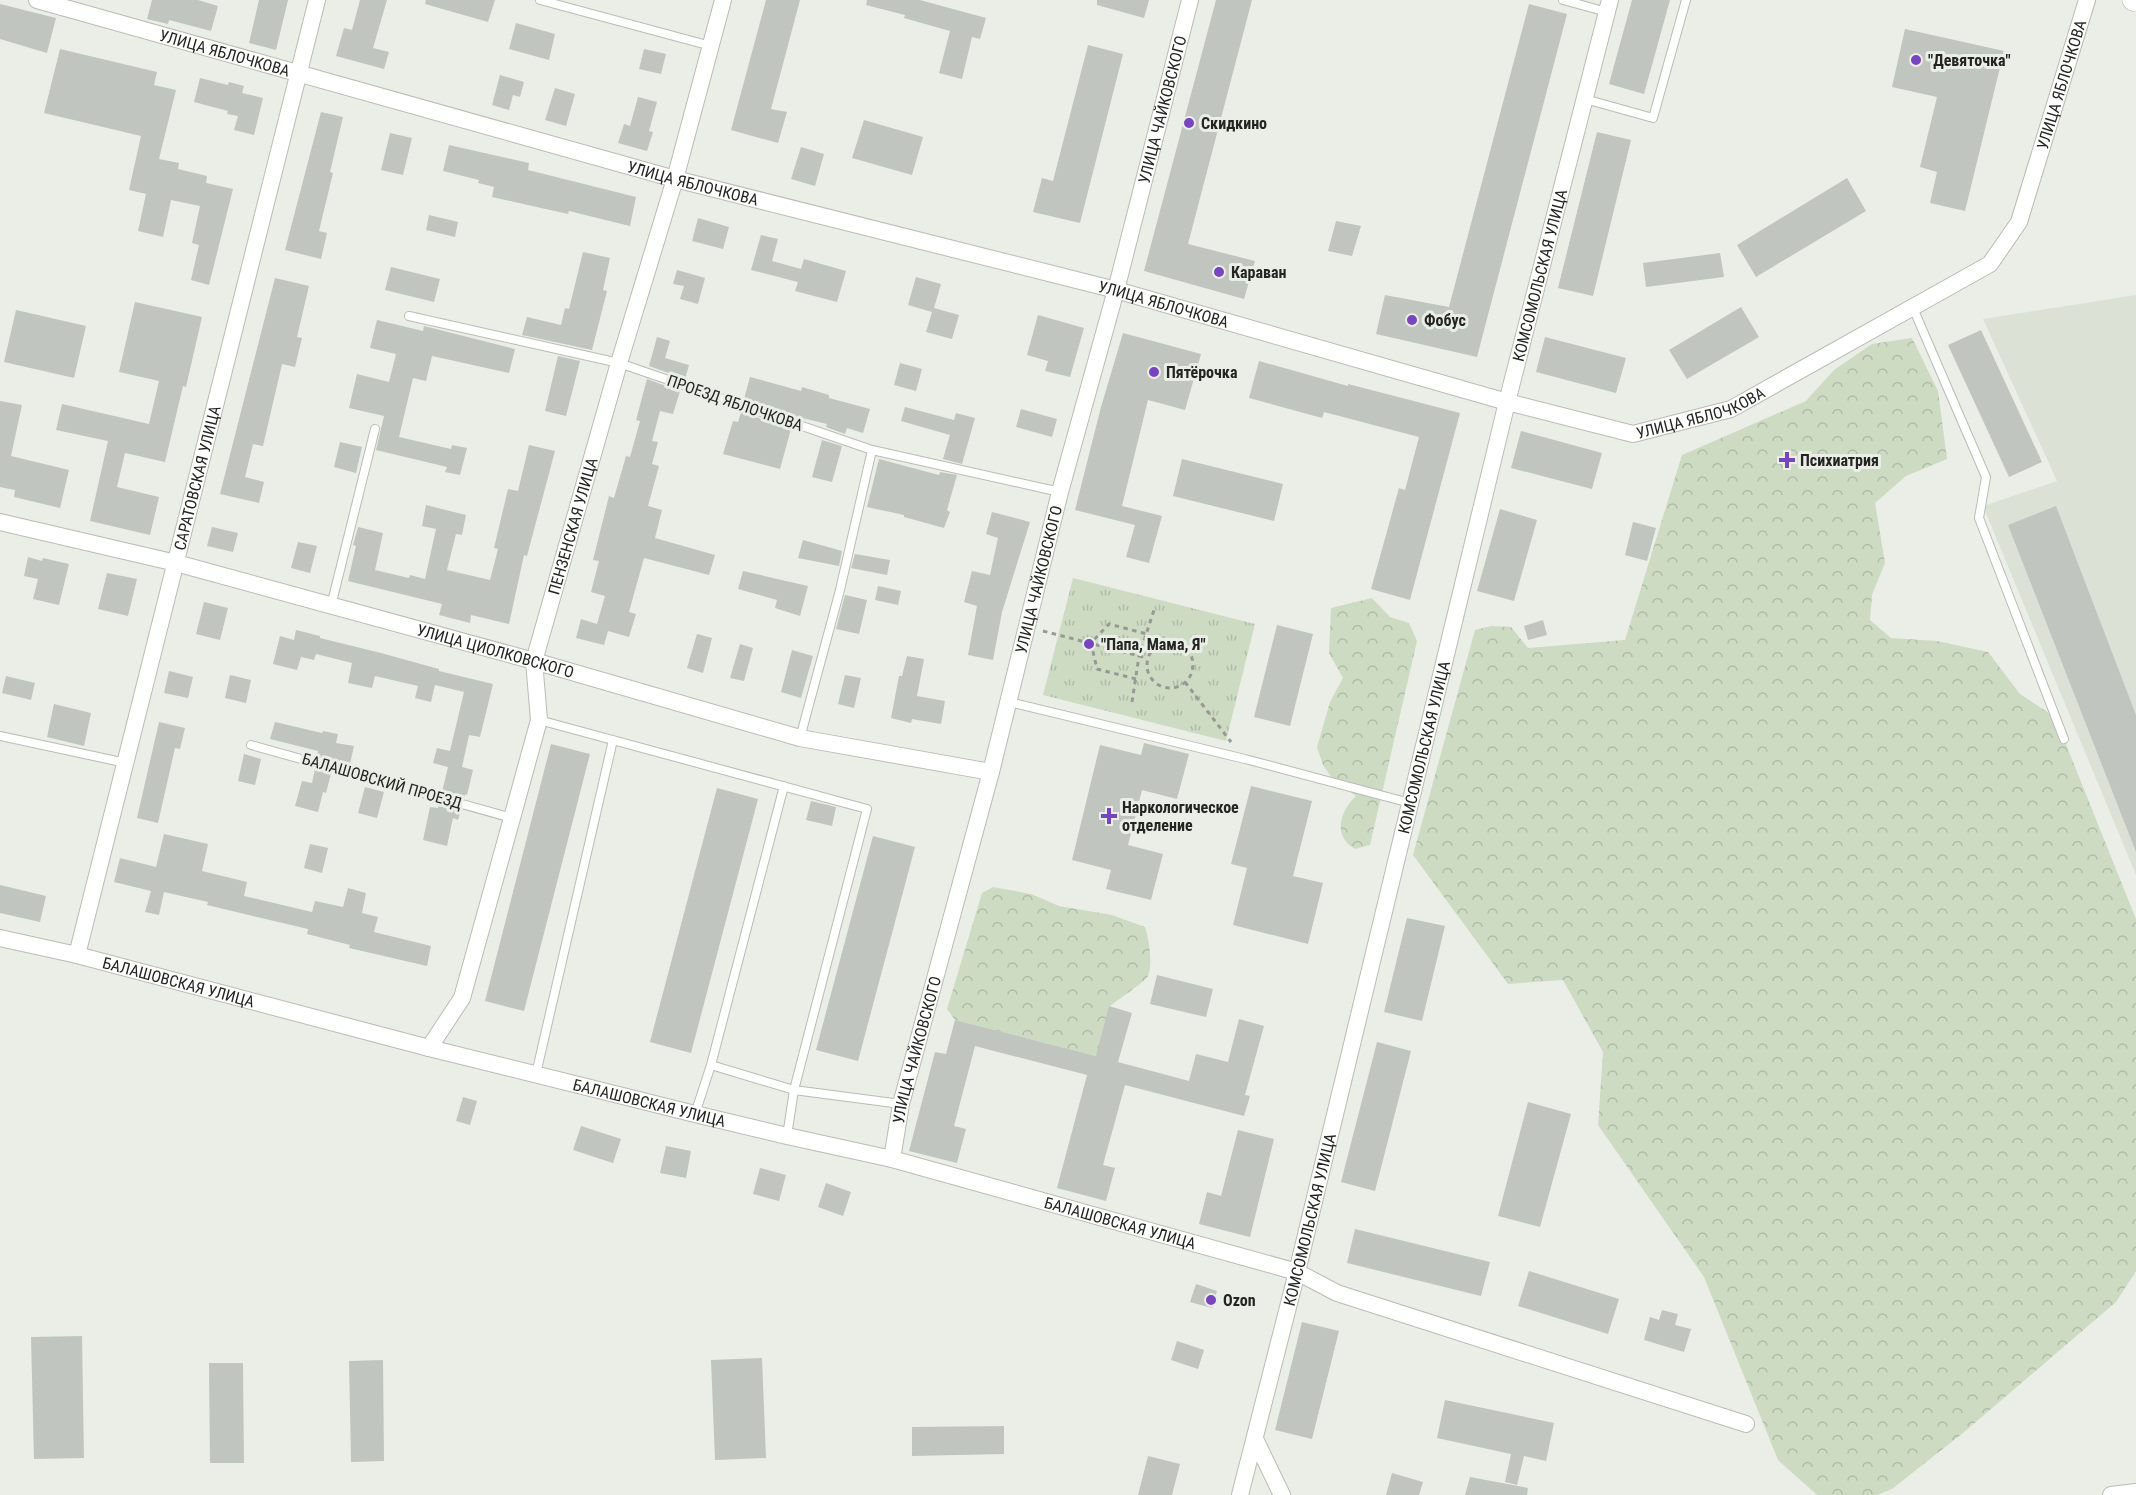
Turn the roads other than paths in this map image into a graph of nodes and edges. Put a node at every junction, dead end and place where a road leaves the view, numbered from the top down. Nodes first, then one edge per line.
1 (37, 0) edge
2 (316, 0) edge
3 (540, 0) edge
4 (723, 0) edge
5 (1190, 0) edge
6 (1563, 0) edge
7 (1686, 0) edge
8 (2087, 0) edge
9 (1609, 6) edge
10 (711, 46) junction
11 (299, 75) junction
12 (1585, 99) junction
13 (675, 179) junction
14 (1116, 290) junction
15 (1913, 308) junction
16 (409, 316) dead end
17 (619, 363) junction
18 (1507, 402) junction
19 (375, 429) dead end
20 (872, 450) junction
21 (1060, 492) junction
22 (0, 522) edge
23 (176, 563) junction
24 (331, 606) junction
25 (534, 661) junction
26 (1009, 702) junction
27 (539, 720) junction
28 (0, 736) edge
29 (800, 738) junction
30 (2064, 739) dead end
31 (614, 740) junction
32 (251, 745) dead end
33 (126, 763) junction
34 (992, 772) junction
35 (784, 786) junction
36 (1410, 804) junction
37 (512, 818) junction
38 (0, 938) edge
39 (77, 955) junction
40 (429, 1048) junction
41 (711, 1065) junction
42 (536, 1074) junction
43 (794, 1090) junction
44 (901, 1104) junction
45 (695, 1114) junction
46 (787, 1136) junction
47 (892, 1158) junction
48 (1298, 1272) junction
49 (1746, 1424) dead end
50 (1255, 1439) junction
51 (2136, 1492) edge
52 (1240, 1495) edge
53 (1282, 1495) edge
54 (2110, 1495) edge

1 - 11 street, УЛИЦА ЯБЛОЧКОВА
2 - 11 street, САРАТОВСКАЯ УЛИЦА
3 - 10 lane
4 - 10 street, ПЕНЗЕНСКАЯ УЛИЦА
5 - 14 street, УЛИЦА ЧАЙКОВСКОГО
6 - 9 lane
7 - 12 lane
8 - 15 street, УЛИЦА ЯБЛОЧКОВА
9 - 12 street, КОМСОМОЛЬСКАЯ УЛИЦА
10 - 13 street, ПЕНЗЕНСКАЯ УЛИЦА
11 - 13 street, УЛИЦА ЯБЛОЧКОВА
11 - 23 street, САРАТОВСКАЯ УЛИЦА
12 - 18 street, КОМСОМОЛЬСКАЯ УЛИЦА
13 - 14 street, УЛИЦА ЯБЛОЧКОВА
13 - 17 street, ПЕНЗЕНСКАЯ УЛИЦА
14 - 18 street, УЛИЦА ЯБЛОЧКОВА
14 - 21 street, УЛИЦА ЧАЙКОВСКОГО
15 - 18 street, УЛИЦА ЯБЛОЧКОВА
15 - 30 lane
16 - 17 lane, ПРОЕЗД ЯБЛОЧКОВА
17 - 20 lane, ПРОЕЗД ЯБЛОЧКОВА
17 - 25 street, ПЕНЗЕНСКАЯ УЛИЦА
18 - 36 street, КОМСОМОЛЬСКАЯ УЛИЦА
19 - 24 lane
20 - 21 lane, ПРОЕЗД ЯБЛОЧКОВА
20 - 29 lane
21 - 26 street, УЛИЦА ЧАЙКОВСКОГО
22 - 23 street, УЛИЦА ЦИОЛКОВСКОГО
23 - 24 street, УЛИЦА ЦИОЛКОВСКОГО
23 - 33 street, САРАТОВСКАЯ УЛИЦА
24 - 25 street, УЛИЦА ЦИОЛКОВСКОГО
25 - 27 street, ПЕНЗЕНСКАЯ УЛИЦА
25 - 29 street, УЛИЦА ЦИОЛКОВСКОГО
26 - 34 street, УЛИЦА ЧАЙКОВСКОГО
26 - 36 lane
27 - 31 lane
27 - 37 street, ПЕНЗЕНСКАЯ УЛИЦА
28 - 33 lane
29 - 34 street, УЛИЦА ЦИОЛКОВСКОГО
31 - 35 lane
31 - 42 lane
32 - 37 lane, БАЛАШОВСКИЙ ПРОЕЗД
33 - 39 street, САРАТОВСКАЯ УЛИЦА
34 - 44 street, УЛИЦА ЧАЙКОВСКОГО
35 - 41 lane
35 - 43 lane
36 - 48 street, КОМСОМОЛЬСКАЯ УЛИЦА
37 - 40 street, ПЕНЗЕНСКАЯ УЛИЦА
38 - 39 street, БАЛАШОВСКАЯ УЛИЦА
39 - 40 street, БАЛАШОВСКАЯ УЛИЦА
40 - 42 street, БАЛАШОВСКАЯ УЛИЦА
41 - 43 lane
41 - 45 lane
42 - 45 street, БАЛАШОВСКАЯ УЛИЦА
43 - 44 lane
43 - 46 lane
44 - 47 street, УЛИЦА ЧАЙКОВСКОГО
45 - 46 street, БАЛАШОВСКАЯ УЛИЦА
46 - 47 street, БАЛАШОВСКАЯ УЛИЦА
47 - 48 street, БАЛАШОВСКАЯ УЛИЦА
48 - 49 street, БАЛАШОВСКАЯ УЛИЦА
48 - 50 street, КОМСОМОЛЬСКАЯ УЛИЦА
50 - 52 street, КОМСОМОЛЬСКАЯ УЛИЦА
50 - 53 street
51 - 54 street

